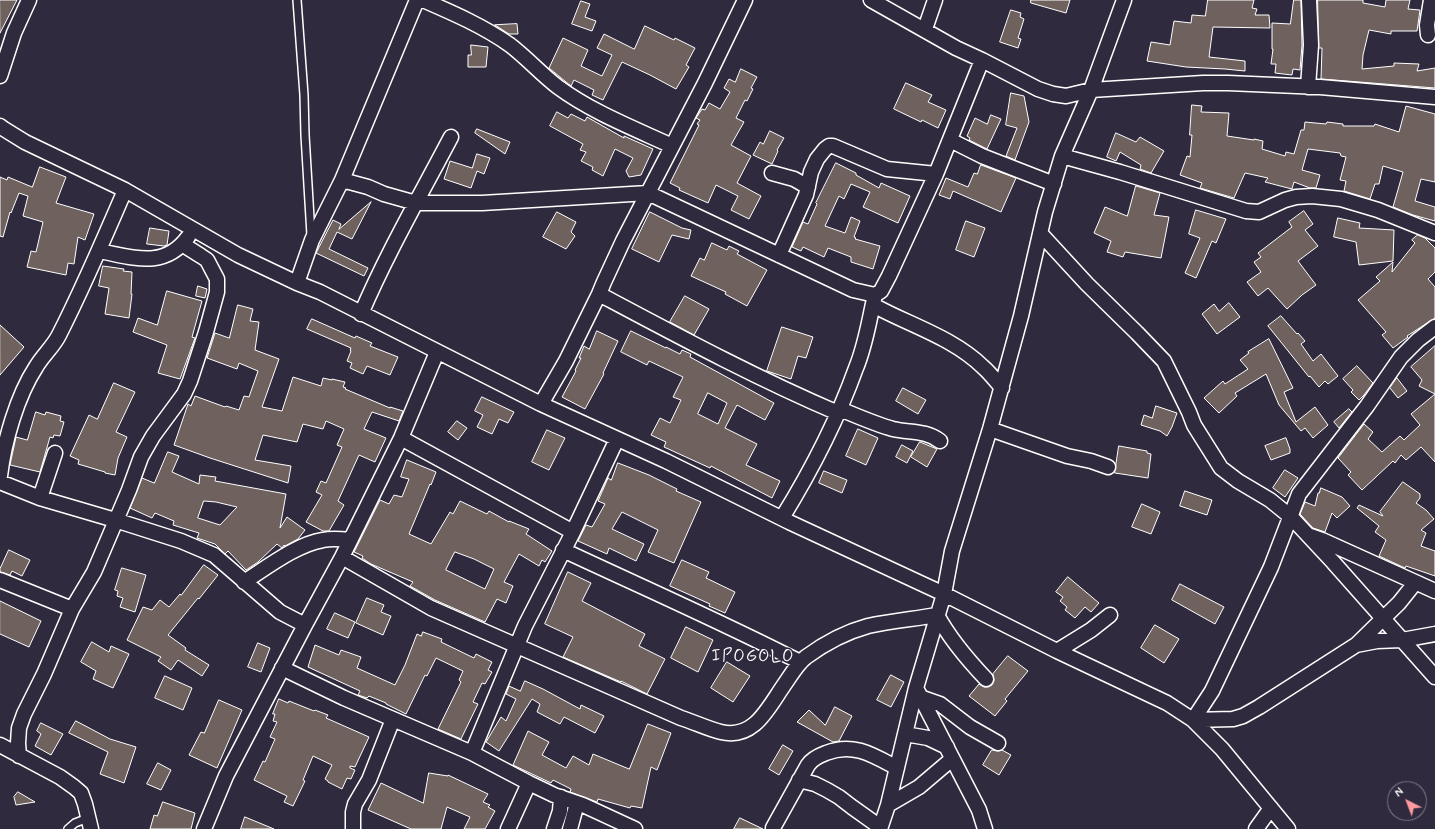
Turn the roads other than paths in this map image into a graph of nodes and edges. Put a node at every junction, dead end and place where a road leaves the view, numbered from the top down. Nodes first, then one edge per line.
1 (29, 0) edge
2 (297, 0) edge
3 (417, 0) edge
4 (423, 0) edge
5 (745, 0) edge
6 (871, 0) edge
7 (935, 0) edge
8 (1124, 0) edge
9 (1309, 0) edge
10 (1431, 0) edge
11 (925, 29) junction
12 (1426, 36) edge
13 (982, 60) junction
14 (0, 76) edge
15 (1308, 87) junction
16 (1091, 90) junction
17 (1435, 97) edge
18 (0, 126) edge
19 (450, 137) dead end
20 (950, 140) junction
21 (672, 146) junction
22 (1062, 156) junction
23 (772, 173) dead end
24 (936, 174) junction
25 (342, 180) junction
26 (1054, 184) junction
27 (808, 187) junction
28 (125, 190) junction
29 (648, 193) junction
30 (416, 203) junction
31 (193, 230) junction
32 (1040, 233) junction
33 (1435, 233) edge
34 (312, 240) junction
35 (182, 244) junction
36 (99, 251) junction
37 (778, 255) junction
38 (297, 283) junction
39 (599, 294) junction
40 (874, 300) junction
41 (361, 314) junction
42 (1435, 327) edge
43 (437, 352) junction
44 (1002, 388) junction
45 (542, 404) junction
46 (839, 411) junction
47 (990, 429) junction
48 (401, 438) junction
49 (617, 439) junction
50 (940, 441) dead end
51 (55, 453) dead end
52 (1108, 467) dead end
53 (0, 476) edge
54 (0, 482) edge
55 (40, 498) junction
56 (1291, 517) junction
57 (782, 518) junction
58 (116, 520) junction
59 (573, 532) junction
60 (1308, 536) junction
61 (350, 540) junction
62 (563, 550) junction
63 (342, 557) junction
64 (0, 580) edge
65 (244, 582) junction
66 (1415, 583) junction
67 (1435, 591) edge
68 (944, 594) junction
69 (72, 610) junction
70 (937, 615) junction
71 (1110, 615) dead end
72 (1382, 619) junction
73 (305, 625) junction
74 (1435, 634) edge
75 (1402, 640) junction
76 (1356, 645) junction
77 (516, 646) junction
78 (1057, 651) junction
79 (800, 662) junction
80 (282, 668) junction
81 (1435, 677) edge
82 (986, 679) dead end
83 (918, 692) junction
84 (393, 719) junction
85 (1193, 720) junction
86 (905, 734) junction
87 (998, 743) dead end
88 (0, 745) edge
89 (472, 753) junction
90 (949, 753) junction
91 (19, 756) junction
92 (897, 768) junction
93 (799, 780) junction
94 (528, 783) junction
95 (561, 797) junction
96 (576, 802) junction
97 (888, 806) junction
98 (1271, 808) junction
99 (89, 823) edge
100 (773, 828) edge
101 (880, 828) edge
102 (68, 829) edge
103 (204, 829) edge
104 (353, 829) edge
105 (508, 829) edge
106 (554, 829) edge
107 (570, 829) edge
108 (635, 829) edge
109 (985, 829) edge
110 (1256, 829) edge
111 (1288, 829) edge

1 - 14 street
2 - 34 lane
3 - 25 street
4 - 21 street
5 - 21 street
6 - 11 street
7 - 11 street
8 - 16 street
9 - 15 street
10 - 12 street
11 - 13 street
13 - 16 street
13 - 20 street
15 - 16 street
15 - 17 street
16 - 22 street
18 - 28 street
19 - 30 street
20 - 24 street
20 - 26 street
21 - 29 street
22 - 26 street
22 - 33 street
23 - 27 street
24 - 27 street
24 - 40 street
25 - 30 street
25 - 34 street
26 - 32 street
27 - 37 street
28 - 31 street
28 - 36 street
29 - 30 street
29 - 37 street
29 - 39 street
30 - 41 street
31 - 35 street
31 - 38 street
32 - 44 street
32 - 56 street
34 - 38 street
35 - 36 street
35 - 58 street
36 - 53 street
37 - 40 street
38 - 41 street
39 - 45 street
39 - 46 street
40 - 44 street
40 - 46 street
41 - 43 street
42 - 56 street
43 - 45 street
43 - 48 street
44 - 47 street
45 - 49 street
46 - 50 street
46 - 57 street
47 - 52 street
47 - 68 street
48 - 59 street
48 - 61 street
49 - 57 street
49 - 59 street
51 - 55 street
54 - 55 street
55 - 58 street
56 - 60 street
56 - 85 street
57 - 68 street
58 - 65 street
58 - 69 street
59 - 62 street
60 - 66 street
60 - 72 street
61 - 63 street
61 - 65 street
62 - 77 street
62 - 79 street
63 - 73 street
63 - 77 street
64 - 69 street
65 - 73 street
66 - 67 street
66 - 72 street
68 - 70 street
68 - 78 street
69 - 91 street
70 - 79 street
70 - 82 street
70 - 83 street
71 - 78 street
72 - 75 street
72 - 76 street
73 - 80 street
74 - 75 street
75 - 76 street
75 - 81 street
76 - 85 street
77 - 79 street
77 - 89 street
78 - 85 street
80 - 84 street
80 - 103 street
83 - 86 street
83 - 87 street
83 - 90 street
84 - 89 street
84 - 104 street
85 - 98 street
86 - 90 street
86 - 92 street
88 - 91 street
89 - 94 street
90 - 97 street
90 - 109 street
91 - 99 street
92 - 93 street
92 - 97 street
93 - 100 street
93 - 101 street
94 - 95 street
94 - 105 street
95 - 96 street
95 - 106 street
96 - 107 street
96 - 108 street
97 - 101 street
98 - 110 street
98 - 111 street
99 - 102 lane

